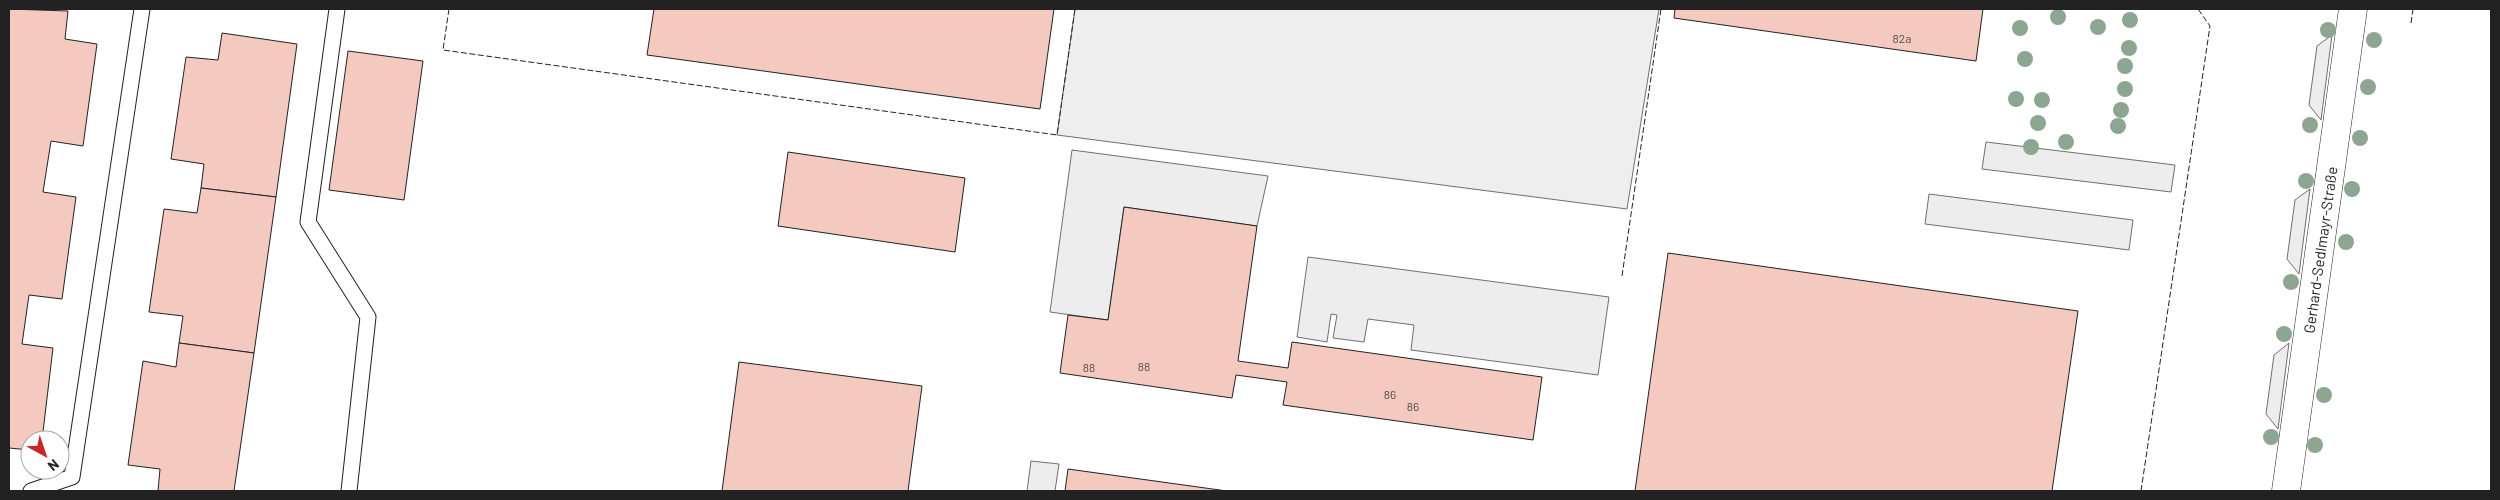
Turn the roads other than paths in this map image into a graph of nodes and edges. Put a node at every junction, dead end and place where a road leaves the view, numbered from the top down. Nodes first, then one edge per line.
1 (142, 9) edge
2 (337, 9) edge
3 (2354, 9) edge
4 (31, 491) edge
5 (349, 491) edge
6 (2286, 491) edge

1 - 4 lane
2 - 5 lane
3 - 6 street, Gerhard-Sedlmayr-Straße

